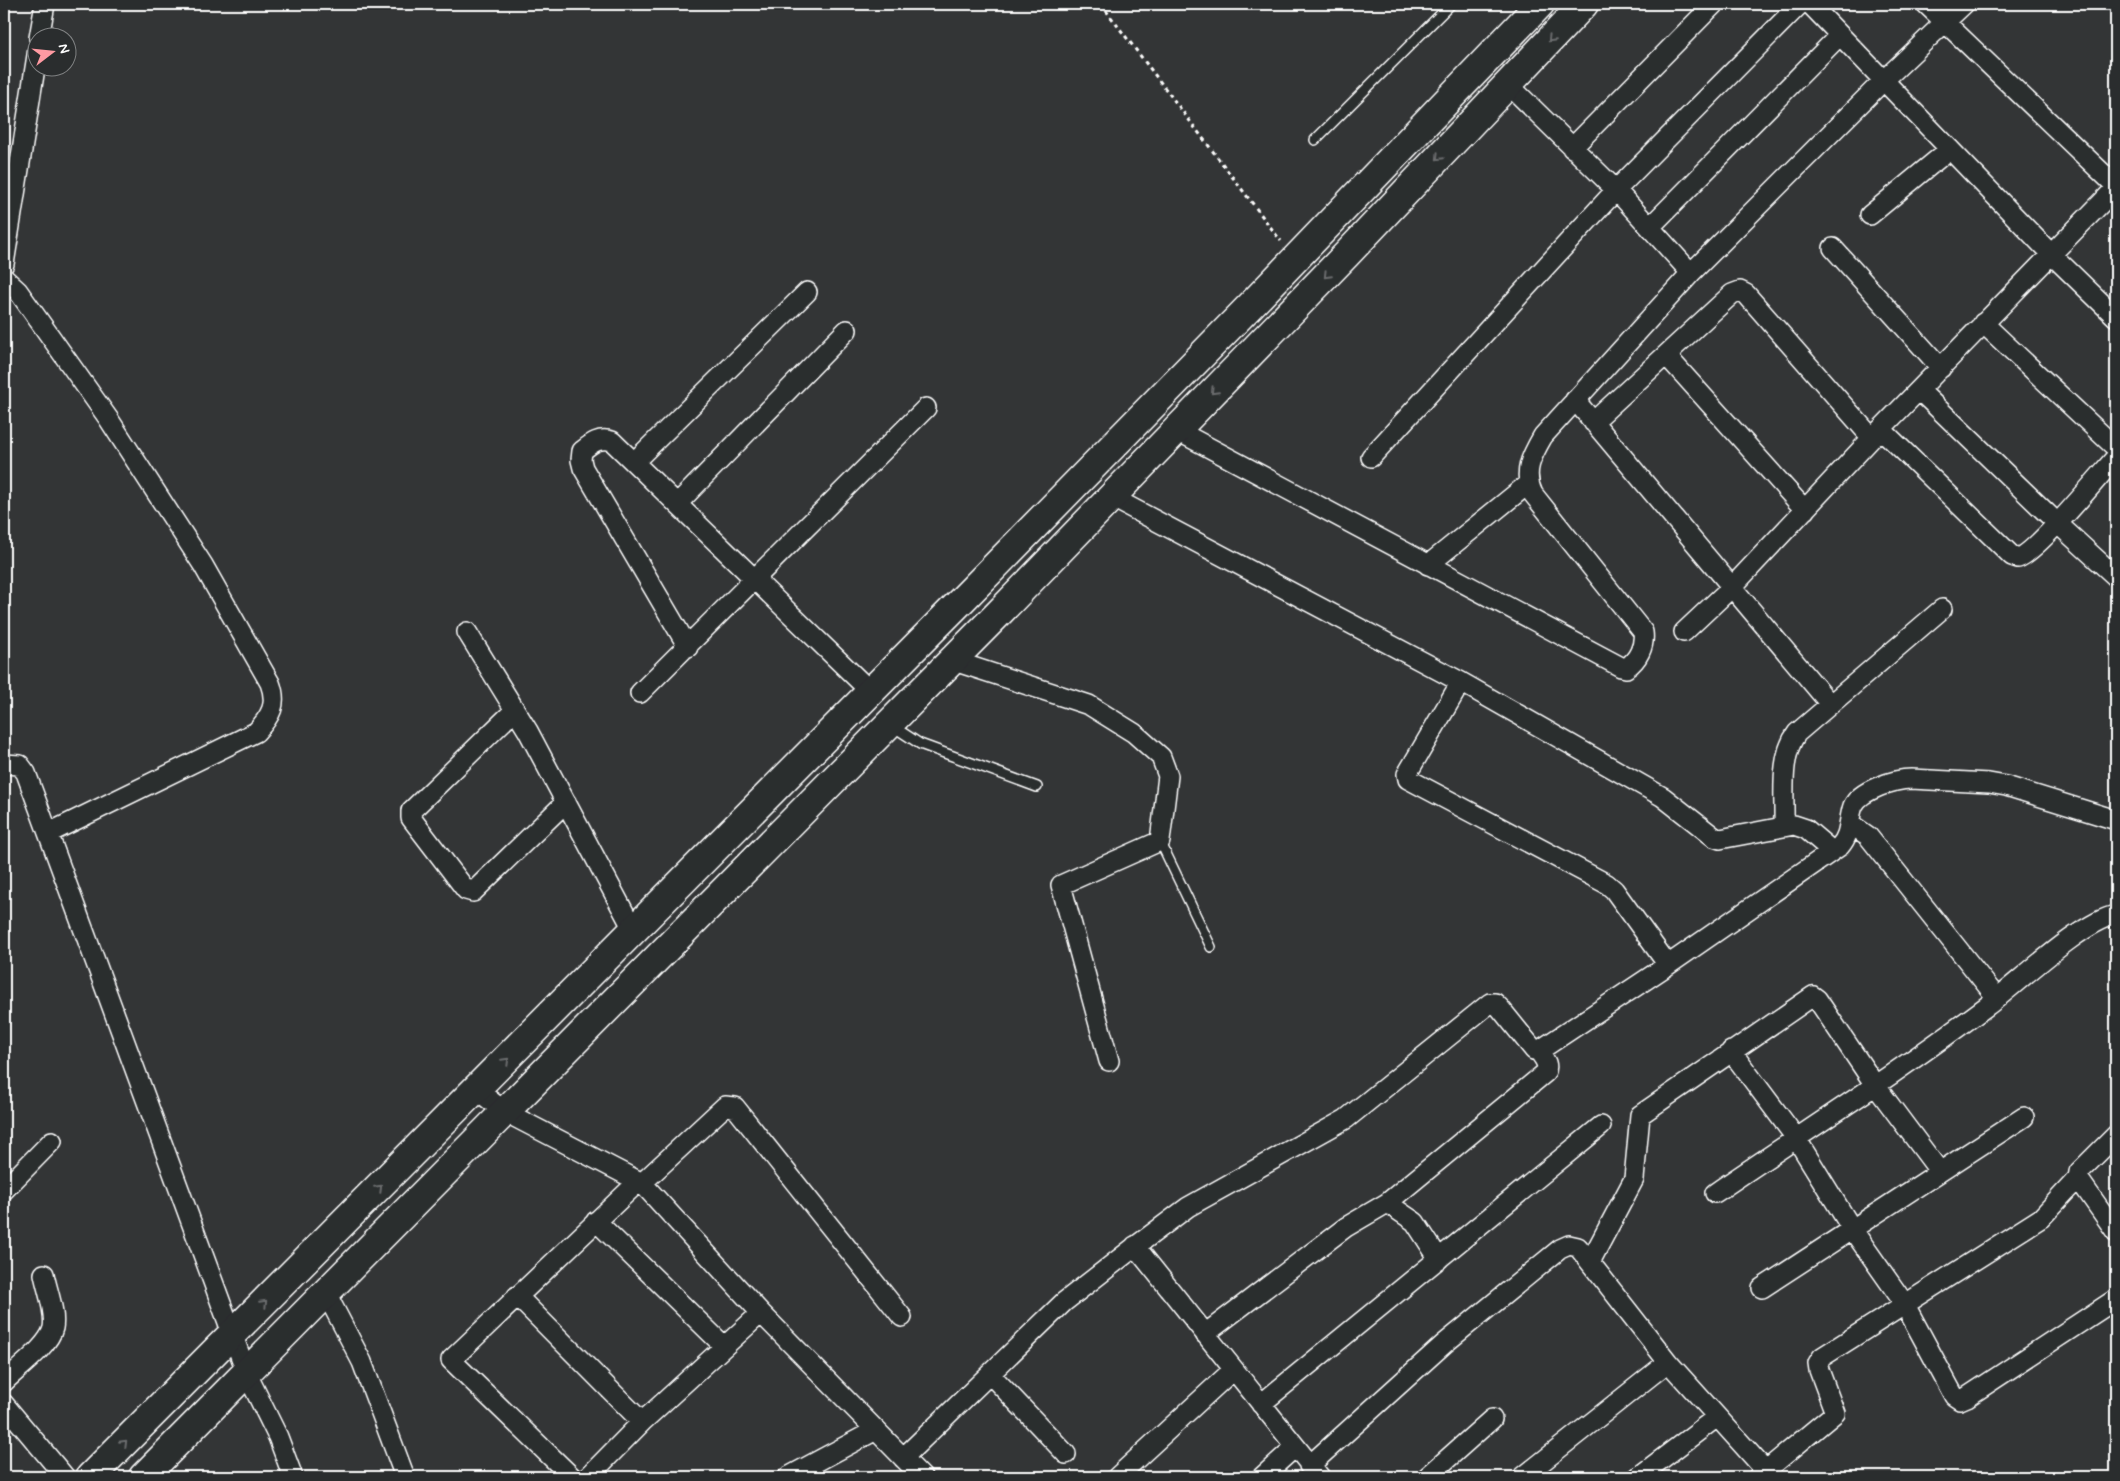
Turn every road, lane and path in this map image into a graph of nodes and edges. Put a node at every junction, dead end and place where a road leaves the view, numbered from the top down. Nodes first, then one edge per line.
1 (45, 4) edge
2 (1101, 4) edge
3 (1451, 4) edge
4 (1540, 4) edge
5 (1584, 4) edge
6 (1714, 4) edge
7 (1800, 4) edge
8 (1810, 4) edge
9 (1926, 4) edge
10 (1964, 4) edge
11 (1946, 22) junction
12 (41, 28) edge
13 (1840, 35) junction
14 (33, 78) edge
15 (1884, 80) junction
16 (1508, 84) junction
17 (1315, 140) dead end
18 (1572, 148) junction
19 (1950, 149) junction
20 (2116, 187) edge
21 (1616, 190) junction
22 (1870, 216) dead end
23 (1650, 227) junction
24 (1833, 248) dead end
25 (2051, 254) junction
26 (1294, 260) junction
27 (4, 264) edge
28 (1692, 273) junction
29 (4, 278) edge
30 (807, 292) dead end
31 (2116, 317) edge
32 (1983, 323) junction
33 (847, 330) dead end
34 (1666, 355) junction
35 (1941, 368) junction
36 (1919, 390) junction
37 (1575, 400) junction
38 (926, 408) dead end
39 (1593, 422) junction
40 (1176, 430) junction
41 (1876, 433) junction
42 (2116, 448) edge
43 (1371, 457) dead end
44 (2116, 457) edge
45 (634, 462) junction
46 (1528, 484) junction
47 (1111, 497) junction
48 (677, 504) junction
49 (1805, 510) junction
50 (2057, 523) junction
51 (1428, 565) junction
52 (2116, 577) edge
53 (756, 580) junction
54 (1733, 586) junction
55 (1942, 609) dead end
56 (467, 632) dead end
57 (1684, 632) dead end
58 (688, 647) junction
59 (952, 660) junction
60 (1461, 682) junction
61 (871, 692) junction
62 (640, 693) dead end
63 (1830, 704) junction
64 (515, 710) junction
65 (889, 724) junction
66 (4, 764) edge
67 (1037, 787) dead end
68 (566, 802) junction
69 (2116, 820) edge
70 (1784, 825) junction
71 (1848, 830) junction
72 (49, 833) junction
73 (1160, 841) junction
74 (1832, 851) junction
75 (2116, 915) edge
76 (634, 931) junction
77 (1211, 947) dead end
78 (1668, 965) junction
79 (1997, 998) junction
80 (1538, 1050) junction
81 (1731, 1051) junction
82 (1109, 1061) dead end
83 (1875, 1086) junction
84 (476, 1090) junction
85 (505, 1112) junction
86 (2024, 1117) dead end
87 (1601, 1126) dead end
88 (2116, 1135) edge
89 (1796, 1138) junction
90 (52, 1141) dead end
91 (1940, 1172) junction
92 (2078, 1178) junction
93 (640, 1182) junction
94 (4, 1190) edge
95 (1715, 1193) dead end
96 (1387, 1204) junction
97 (596, 1221) junction
98 (1852, 1229) junction
99 (2116, 1232) edge
100 (1135, 1246) junction
101 (1440, 1258) junction
102 (1590, 1262) junction
103 (44, 1274) dead end
104 (1762, 1288) dead end
105 (326, 1293) junction
106 (517, 1296) junction
107 (2116, 1300) edge
108 (1904, 1303) junction
109 (761, 1313) junction
110 (902, 1317) dead end
111 (233, 1334) junction
112 (1205, 1334) junction
113 (724, 1346) junction
114 (1668, 1362) junction
115 (1233, 1370) junction
116 (247, 1374) junction
117 (990, 1374) junction
118 (4, 1382) edge
119 (4, 1404) edge
120 (1261, 1404) junction
121 (1717, 1416) junction
122 (1492, 1419) dead end
123 (642, 1422) junction
124 (874, 1431) junction
125 (1295, 1447) junction
126 (1066, 1454) dead end
127 (903, 1458) junction
128 (1315, 1471) edge
129 (1762, 1474) edge
130 (64, 1477) edge
131 (90, 1477) edge
132 (143, 1477) edge
133 (293, 1477) edge
134 (405, 1477) edge
135 (572, 1477) edge
136 (588, 1477) edge
137 (788, 1477) edge
138 (922, 1477) edge
139 (1117, 1477) edge
140 (1262, 1477) edge
141 (1427, 1477) edge
142 (1523, 1477) edge
143 (1638, 1477) edge

1 - 12 street
2 - 26 path
3 - 17 lane
4 - 26 main road
5 -> 16 main road
6 - 18 street
7 - 21 street
8 - 13 street
9 - 11 street
10 - 11 street
11 - 15 street
11 - 20 street
13 - 15 street
13 - 23 street
14 - 27 street
15 - 19 street
15 - 28 street
16 - 18 street
16 -> 40 main road
18 - 21 street
19 - 22 street
19 - 25 street
20 - 25 street
21 - 23 street
21 - 43 street
23 - 28 street
24 - 35 street
25 - 31 street
25 - 32 street
26 - 61 main road
28 - 37 street
29 - 72 street
30 - 45 street
32 - 35 street
32 - 42 street
33 - 48 street
34 - 39 street
34 - 41 street
34 - 49 street
35 - 36 street
36 - 41 street
36 - 50 street
37 - 39 street
37 - 46 street
38 - 53 street
39 - 54 street
40 - 47 main road
40 - 51 street
41 - 49 street
41 - 50 street
44 - 50 street
45 - 48 street
45 - 58 street
46 - 51 street
46 - 51 street
47 - 59 main road
47 - 60 street
48 - 53 street
49 - 54 street
50 - 52 street
53 - 58 street
53 - 61 street
54 - 57 street
54 - 63 street
55 - 63 street
56 - 64 street
58 - 62 street
59 - 65 main road
59 - 73 street
60 - 70 street
60 - 78 street
61 - 76 main road
63 - 70 street
64 - 68 street
64 - 68 street
65 - 67 lane
65 - 85 main road
66 - 72 street
68 - 76 street
69 - 71 street
70 - 74 street
71 - 74 street
71 - 79 street
72 - 111 street
73 - 77 lane
73 - 82 street
74 - 78 street
75 - 79 street
84 -> 76 main road
78 - 80 street
79 - 83 street
80 - 96 street
80 - 100 street
81 - 83 street
81 - 89 street
81 - 102 street
83 - 89 street
83 - 91 street
84 - 85 street
111 -> 84 main road
85 - 93 street
85 - 105 main road
86 - 91 street
87 - 101 street
88 - 92 street
89 - 95 street
89 - 98 street
90 - 94 street
91 - 98 street
92 - 99 street
92 - 108 street
93 - 97 street
93 - 109 street
93 - 110 street
96 - 101 street
96 - 112 street
97 - 106 street
97 - 113 street
98 - 104 street
98 - 108 street
100 - 112 street
100 - 117 street
101 - 120 street
102 - 114 street
102 - 128 street
103 - 118 street
105 - 116 main road
105 - 134 street
106 - 123 street
106 - 135 street
107 - 108 street
108 - 129 street
109 - 113 street
109 - 124 street
111 - 116 street
131 -> 111 main road
112 - 115 street
113 - 123 street
114 - 121 street
114 - 142 street
115 - 120 street
115 - 139 street
116 - 132 main road
116 - 133 street
117 - 126 street
117 - 127 street
119 - 130 street
120 - 125 street
121 - 129 street
121 - 143 street
122 - 141 street
123 - 136 street
124 - 127 street
124 - 137 street
125 - 128 street
125 - 140 street
127 - 138 street

